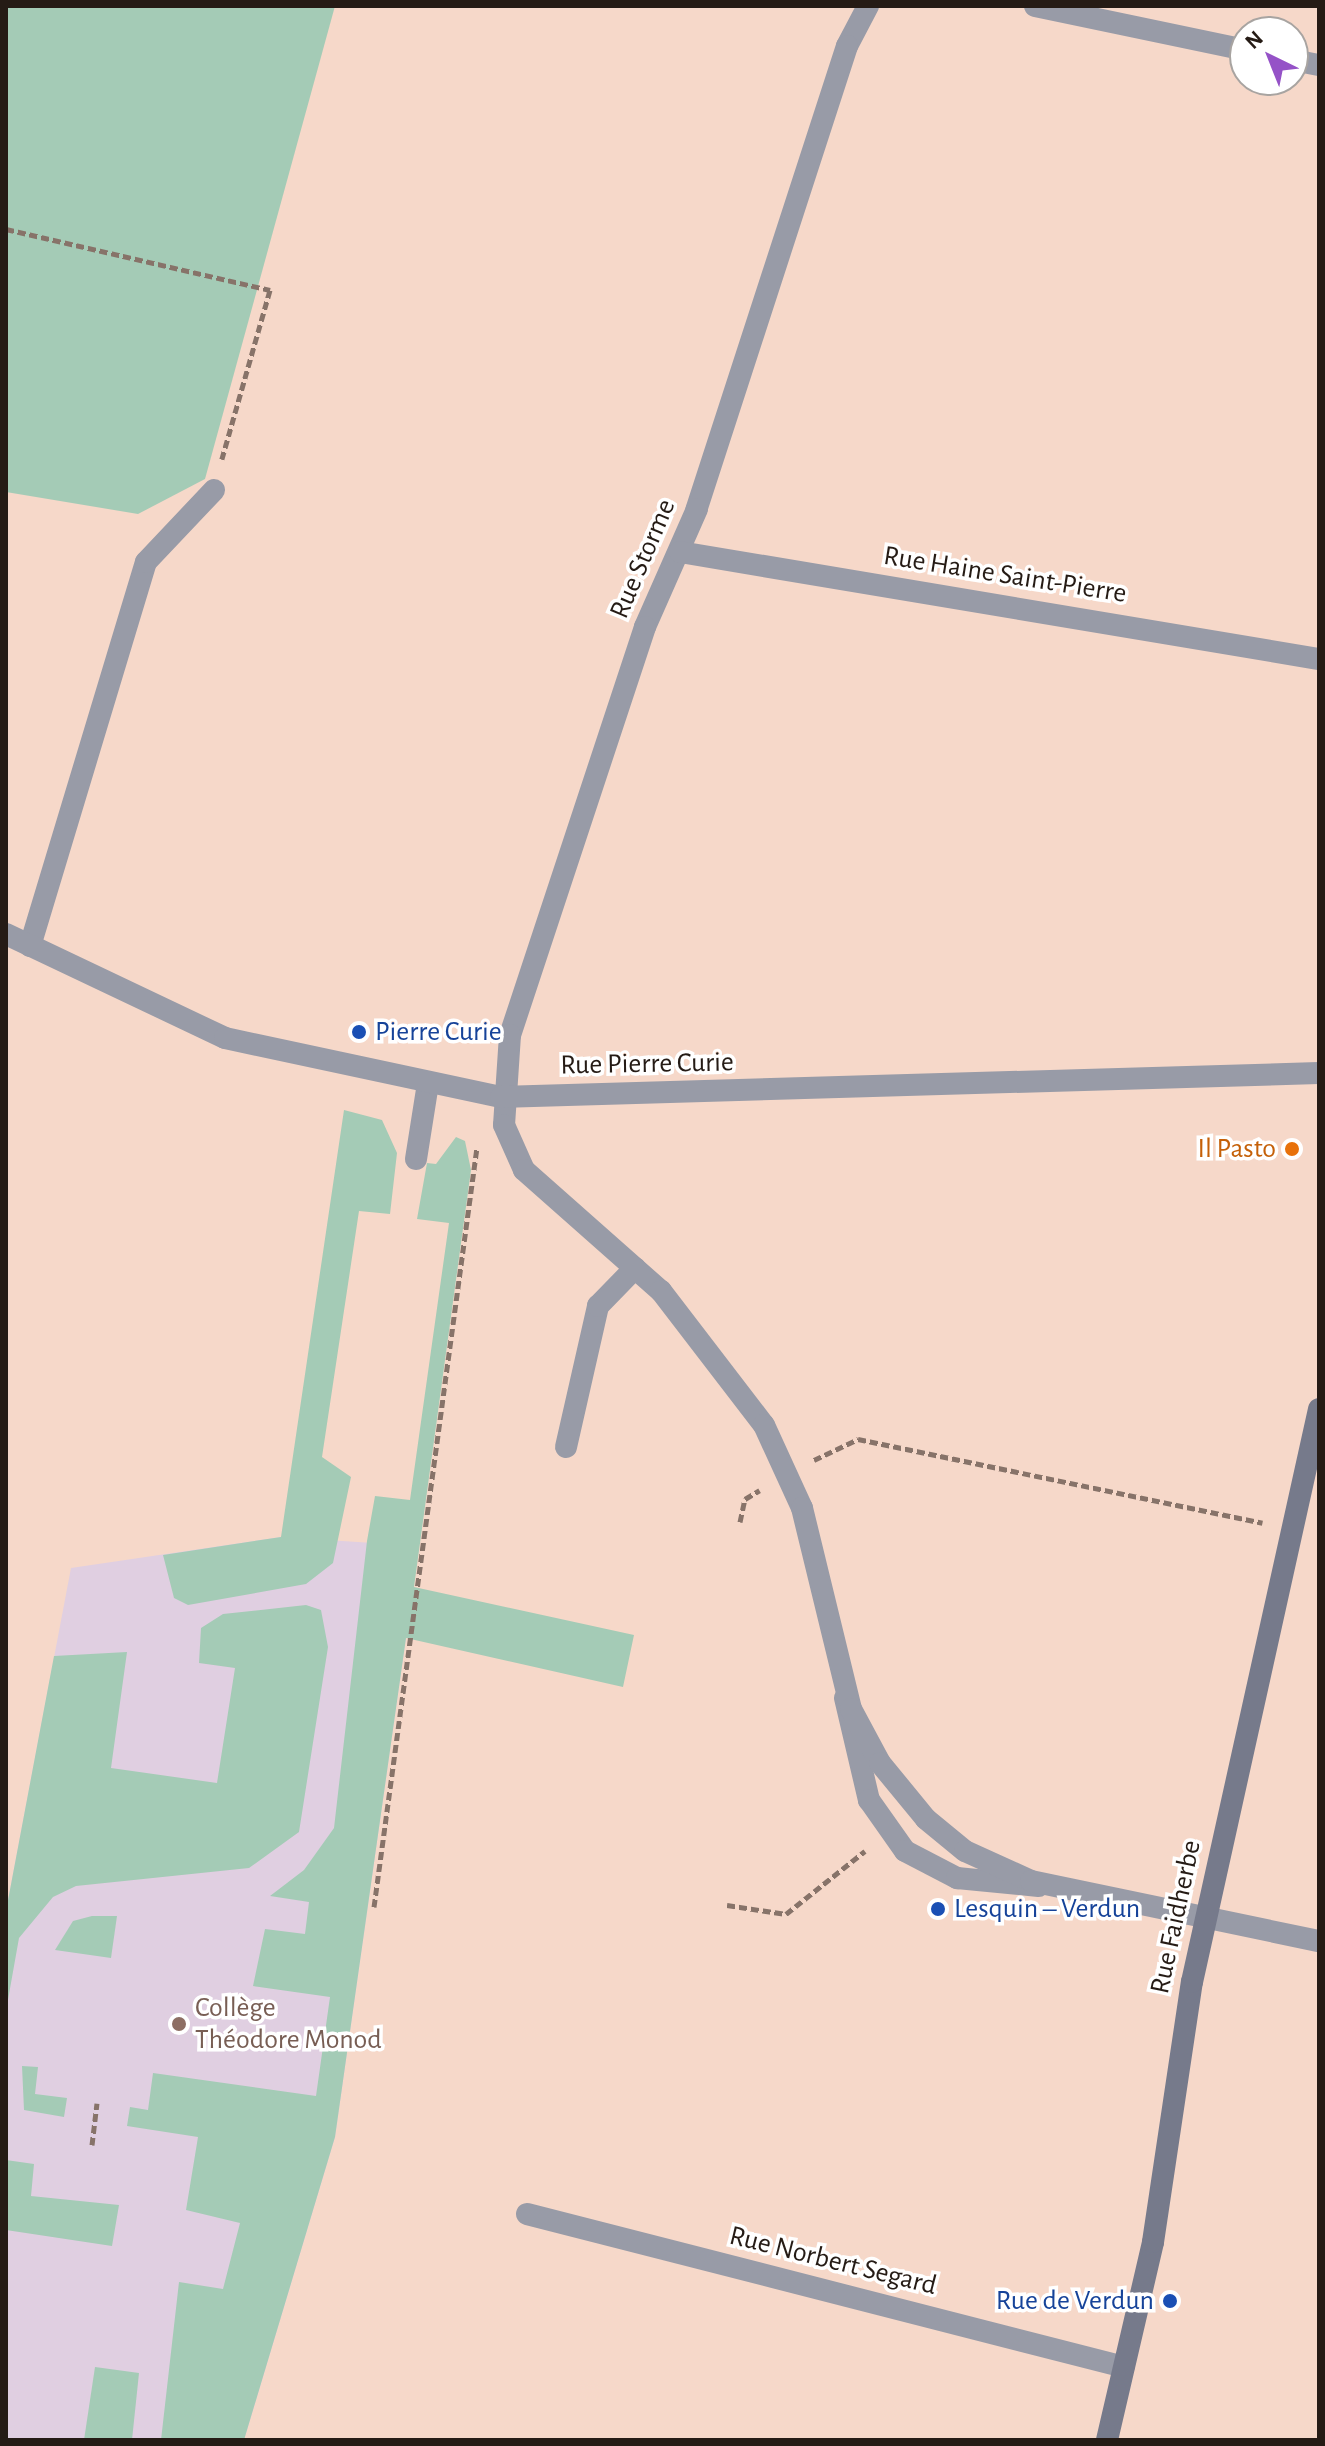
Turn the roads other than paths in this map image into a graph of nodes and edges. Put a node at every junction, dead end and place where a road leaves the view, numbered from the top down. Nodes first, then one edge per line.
1 (868, 6) edge
2 (1035, 6) edge
3 (1229, 47) edge
4 (214, 490) road end
5 (680, 552) junction
6 (1319, 659) edge
7 (6, 934) edge
8 (30, 946) junction
9 (1319, 1073) edge
10 (428, 1083) junction
11 (501, 1097) junction
12 (416, 1159) dead end
13 (635, 1268) junction
14 (1319, 1409) edge
15 (566, 1447) dead end
16 (844, 1689) junction
17 (1056, 1888) junction
18 (1206, 1919) junction
19 (1319, 1941) edge
20 (527, 2214) dead end
21 (1124, 2367) junction
22 (1107, 2440) edge

1 - 5 street, Rue Storme
2 - 3 street
4 - 8 street
5 - 6 street, Rue Haine Saint-Pierre
5 - 11 street, Rue Storme
7 - 8 street, Rue Pierre Curie
8 - 10 street, Rue Pierre Curie
9 - 11 street, Rue Pierre Curie
10 - 11 street, Rue Pierre Curie
10 - 12 street
11 - 13 street, Rue Storme
13 - 15 street
13 - 16 street, Rue Storme
14 - 18 main road, Rue Faidherbe
16 - 17 street
16 - 17 street
17 - 18 street
18 - 19 street
18 - 21 main road, Rue Faidherbe
20 - 21 street, Rue Norbert Segard
21 - 22 main road, Rue Faidherbe

